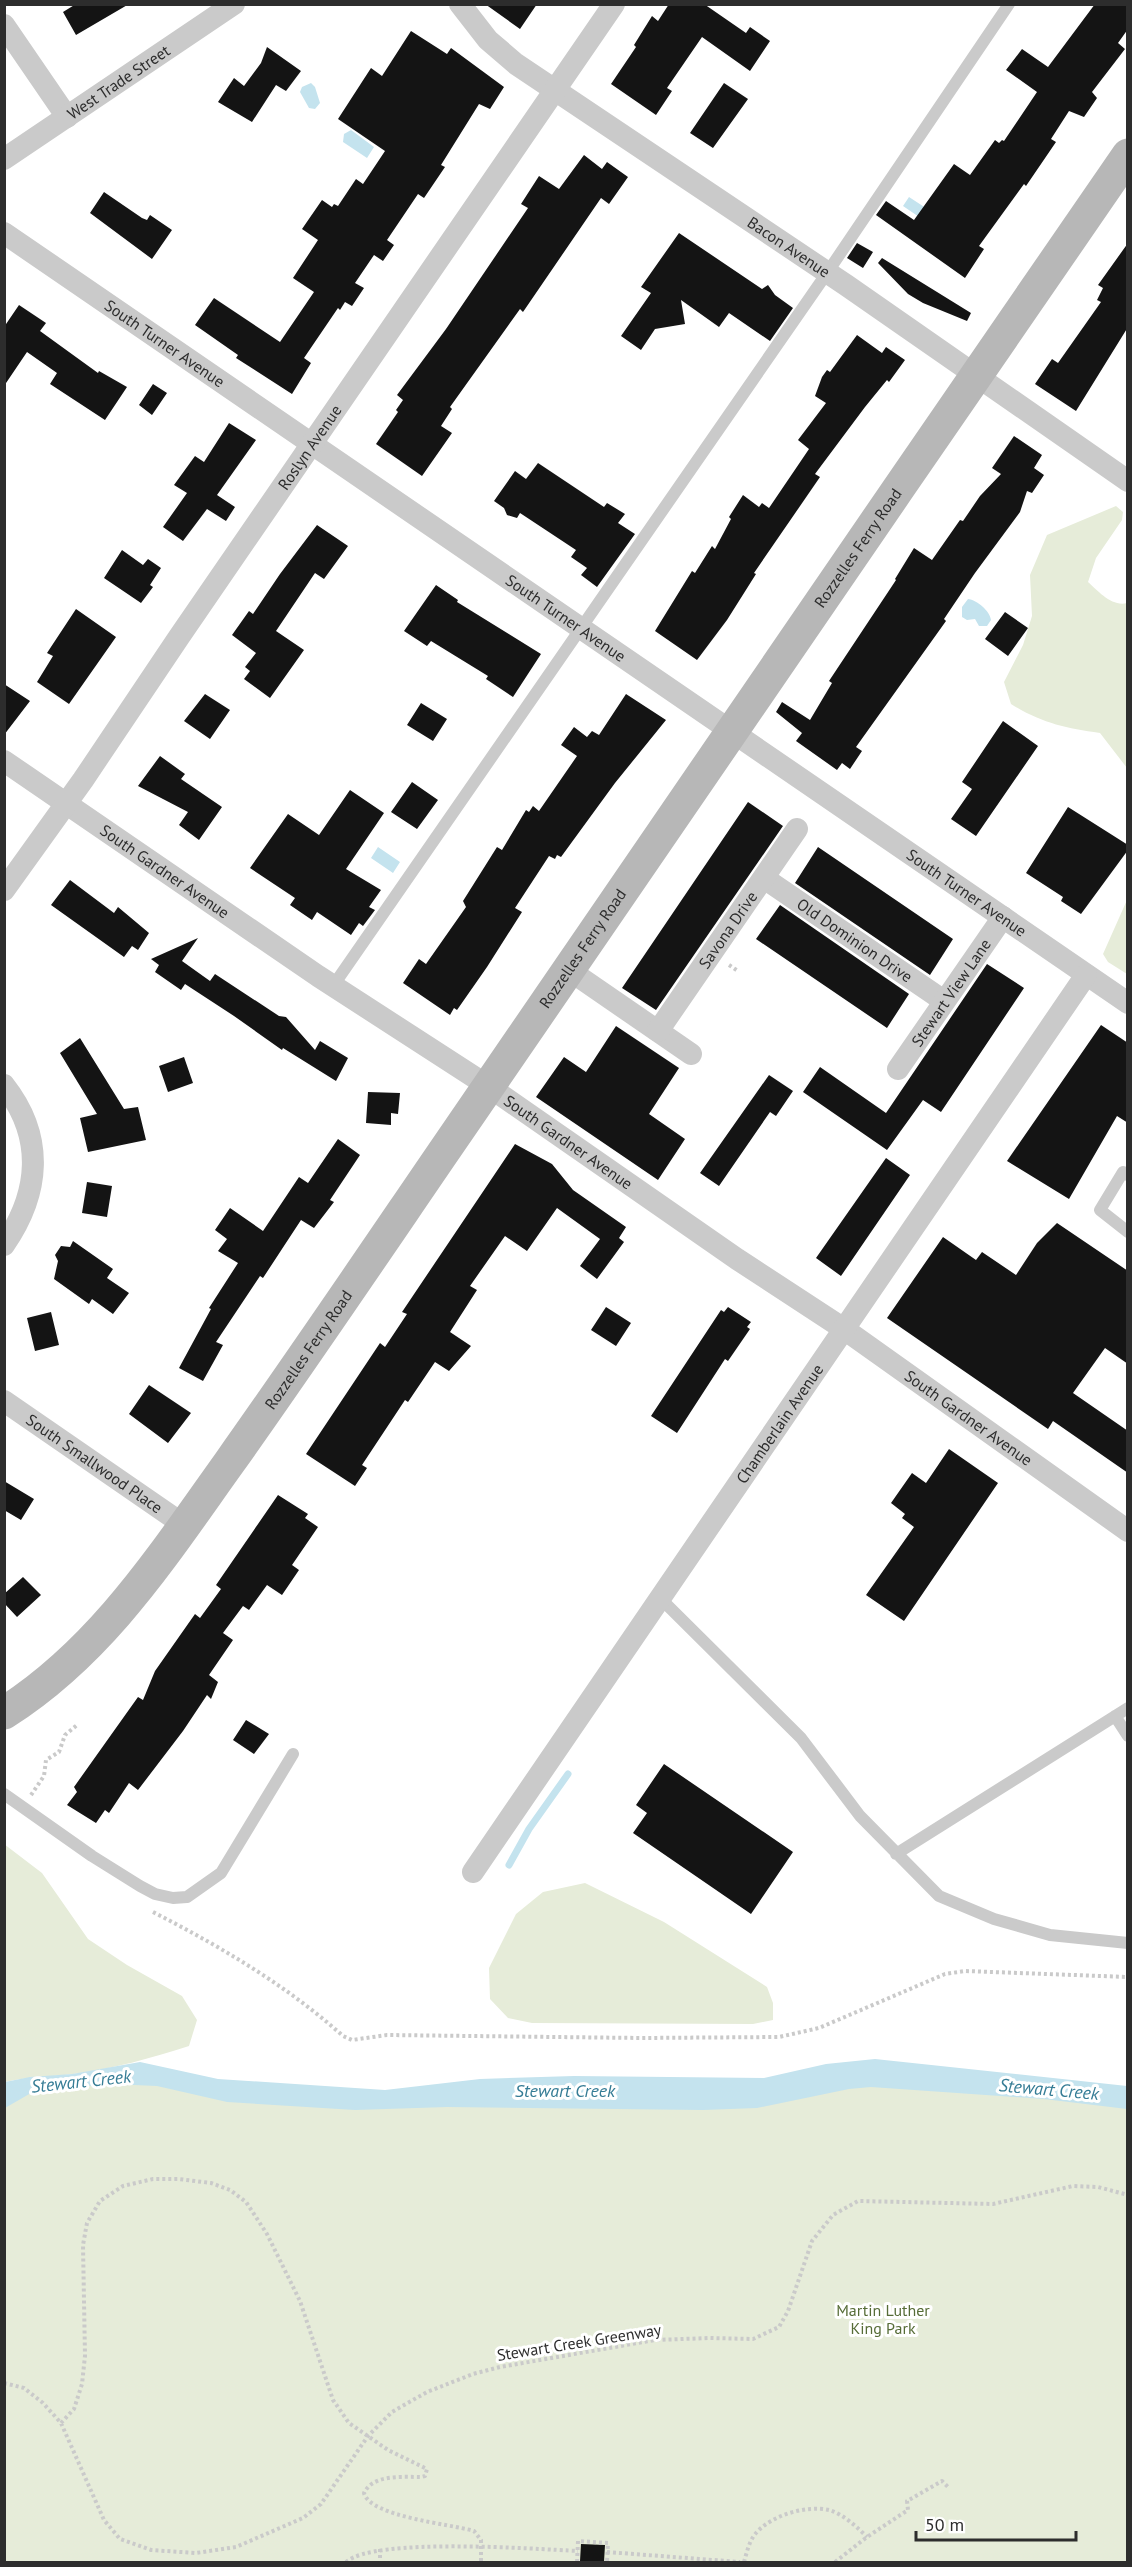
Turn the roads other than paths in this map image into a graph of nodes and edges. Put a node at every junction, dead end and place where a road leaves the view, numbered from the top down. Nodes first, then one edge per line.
1 (234, 4) edge
2 (460, 4) edge
3 (614, 4) edge
4 (1009, 4) edge
5 (4, 25) edge
6 (556, 89) junction
7 (67, 117) junction
8 (1128, 155) edge
9 (4, 159) edge
10 (4, 233) edge
11 (827, 273) junction
12 (976, 376) junction
13 (312, 446) junction
14 (1128, 481) edge
15 (581, 629) junction
16 (732, 732) junction
17 (4, 761) edge
18 (66, 803) junction
19 (797, 829) dead end
20 (764, 878) junction
21 (4, 890) edge
22 (1003, 917) junction
23 (569, 970) junction
24 (1086, 975) junction
25 (333, 986) junction
26 (944, 1001) junction
27 (1128, 1003) edge
28 (658, 1031) junction
29 (691, 1054) dead end
30 (898, 1069) dead end
31 (4, 1085) edge
32 (488, 1086) junction
33 (1128, 1175) edge
34 (1128, 1232) edge
35 (4, 1245) edge
36 (844, 1329) junction
37 (4, 1401) edge
38 (184, 1525) junction
39 (1128, 1531) edge
40 (660, 1598) junction
41 (1128, 1708) edge
42 (4, 1713) edge
43 (1115, 1716) junction
44 (1128, 1736) edge
45 (293, 1755) dead end
46 (4, 1794) edge
47 (896, 1854) junction
48 (473, 1872) dead end
49 (1128, 1943) edge

1 - 7 street, West Trade Street
2 - 6 street, Bacon Avenue
3 - 6 street, Roslyn Avenue
4 - 11 lane
5 - 7 street
6 - 11 street, Bacon Avenue
6 - 13 street, Roslyn Avenue
7 - 9 street, West Trade Street
8 - 12 street, Rozzelles Ferry Road
10 - 13 street, South Turner Avenue
11 - 12 street, Bacon Avenue
11 - 15 lane
12 - 14 street, Bacon Avenue
12 - 16 street, Rozzelles Ferry Road
13 - 15 street, South Turner Avenue
13 - 18 street, Roslyn Avenue
15 - 16 street, South Turner Avenue
15 - 25 lane
16 - 22 street, South Turner Avenue
16 - 23 street, Rozzelles Ferry Road
17 - 18 street, South Gardner Avenue
18 - 21 street, Roslyn Avenue
18 - 25 street, South Gardner Avenue
19 - 20 street, Savona Drive
20 - 26 street, Old Dominion Drive
20 - 28 street, Savona Drive
22 - 24 street, South Turner Avenue
22 - 26 street, Stewart View Lane
23 - 28 street
23 - 32 street, Rozzelles Ferry Road
24 - 27 street, South Turner Avenue
24 - 36 street, Chamberlain Avenue
25 - 32 street, South Gardner Avenue
26 - 30 street, Stewart View Lane
28 - 29 street
31 - 35 street
32 - 36 street, South Gardner Avenue
32 - 38 street, Rozzelles Ferry Road
33 - 34 lane
36 - 39 street, South Gardner Avenue
36 - 40 street, Chamberlain Avenue
37 - 38 street, South Smallwood Place
38 - 42 street, Rozzelles Ferry Road
40 - 47 lane
40 - 48 street, Chamberlain Avenue
41 - 43 lane
43 - 44 lane
43 - 47 lane
45 - 46 lane
47 - 49 lane

